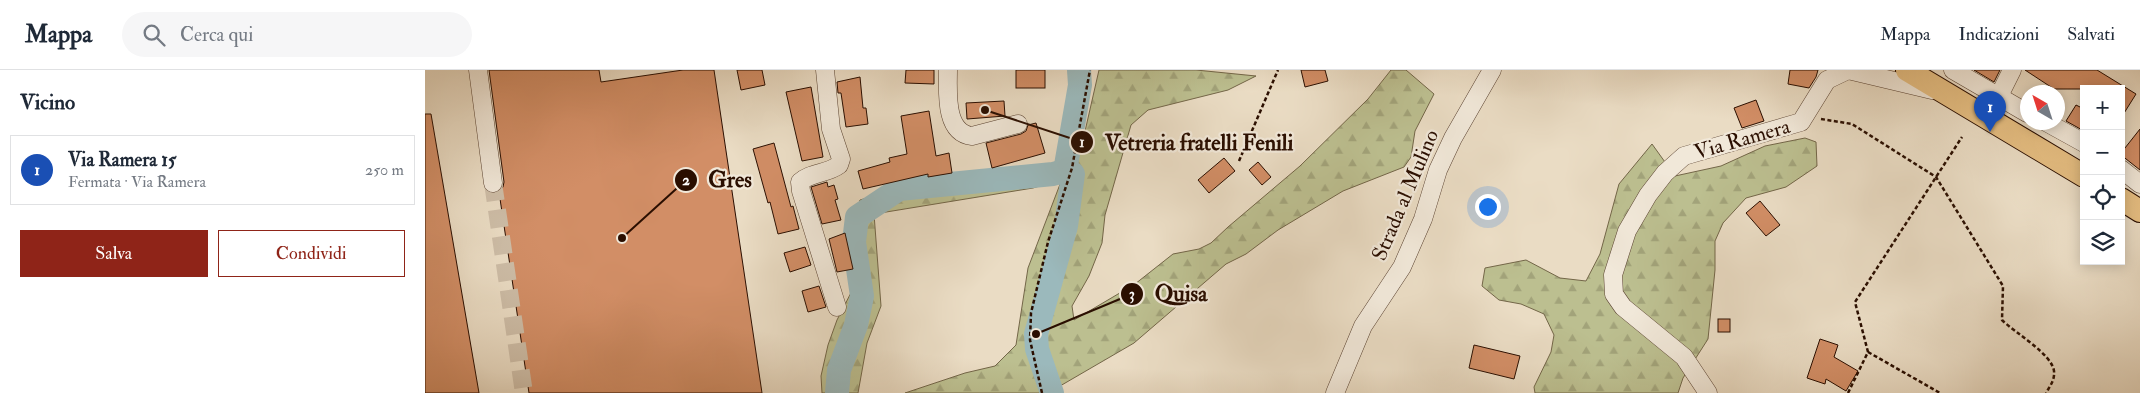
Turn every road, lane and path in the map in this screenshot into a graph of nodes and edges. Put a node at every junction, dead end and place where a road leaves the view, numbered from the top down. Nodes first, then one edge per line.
1 (477, 70) edge
2 (825, 70) edge
3 (948, 70) edge
4 (1090, 70) edge
5 (1278, 70) edge
6 (1492, 70) edge
7 (1907, 70) edge
8 (1953, 70) edge
9 (2013, 70) edge
10 (1949, 95) junction
11 (1999, 96) junction
12 (1811, 108) junction
13 (2020, 108) edge
14 (1018, 124) dead end
15 (2060, 130) edge
16 (1962, 137) dead end
17 (2080, 141) edge
18 (1239, 161) dead end
19 (2080, 171) edge
20 (2125, 172) edge
21 (1937, 176) junction
22 (493, 183) tunnel mouth
23 (2140, 184) edge
24 (2125, 202) edge
25 (2140, 211) edge
26 (837, 307) dead end
27 (1868, 352) junction
28 (1042, 393) edge
29 (1335, 393) edge
30 (1708, 393) edge
31 (1849, 393) edge
32 (1940, 393) edge
33 (2046, 393) edge

1 - 22 street
2 - 26 street
3 - 14 street
4 - 28 path
5 - 18 path
6 - 29 street, Strada al Mulino
7 - 10 main road, Via Ramera
8 - 11 street
9 - 11 street
10 - 12 street, Via Ramera
10 - 19 main road, Via Ramera
11 - 13 street
12 - 21 path
12 - 30 street, Via Ramera
15 - 17 street
16 - 21 path
20 - 23 street
21 - 27 path
21 - 33 path
24 - 25 main road
27 - 31 path
27 - 32 path

